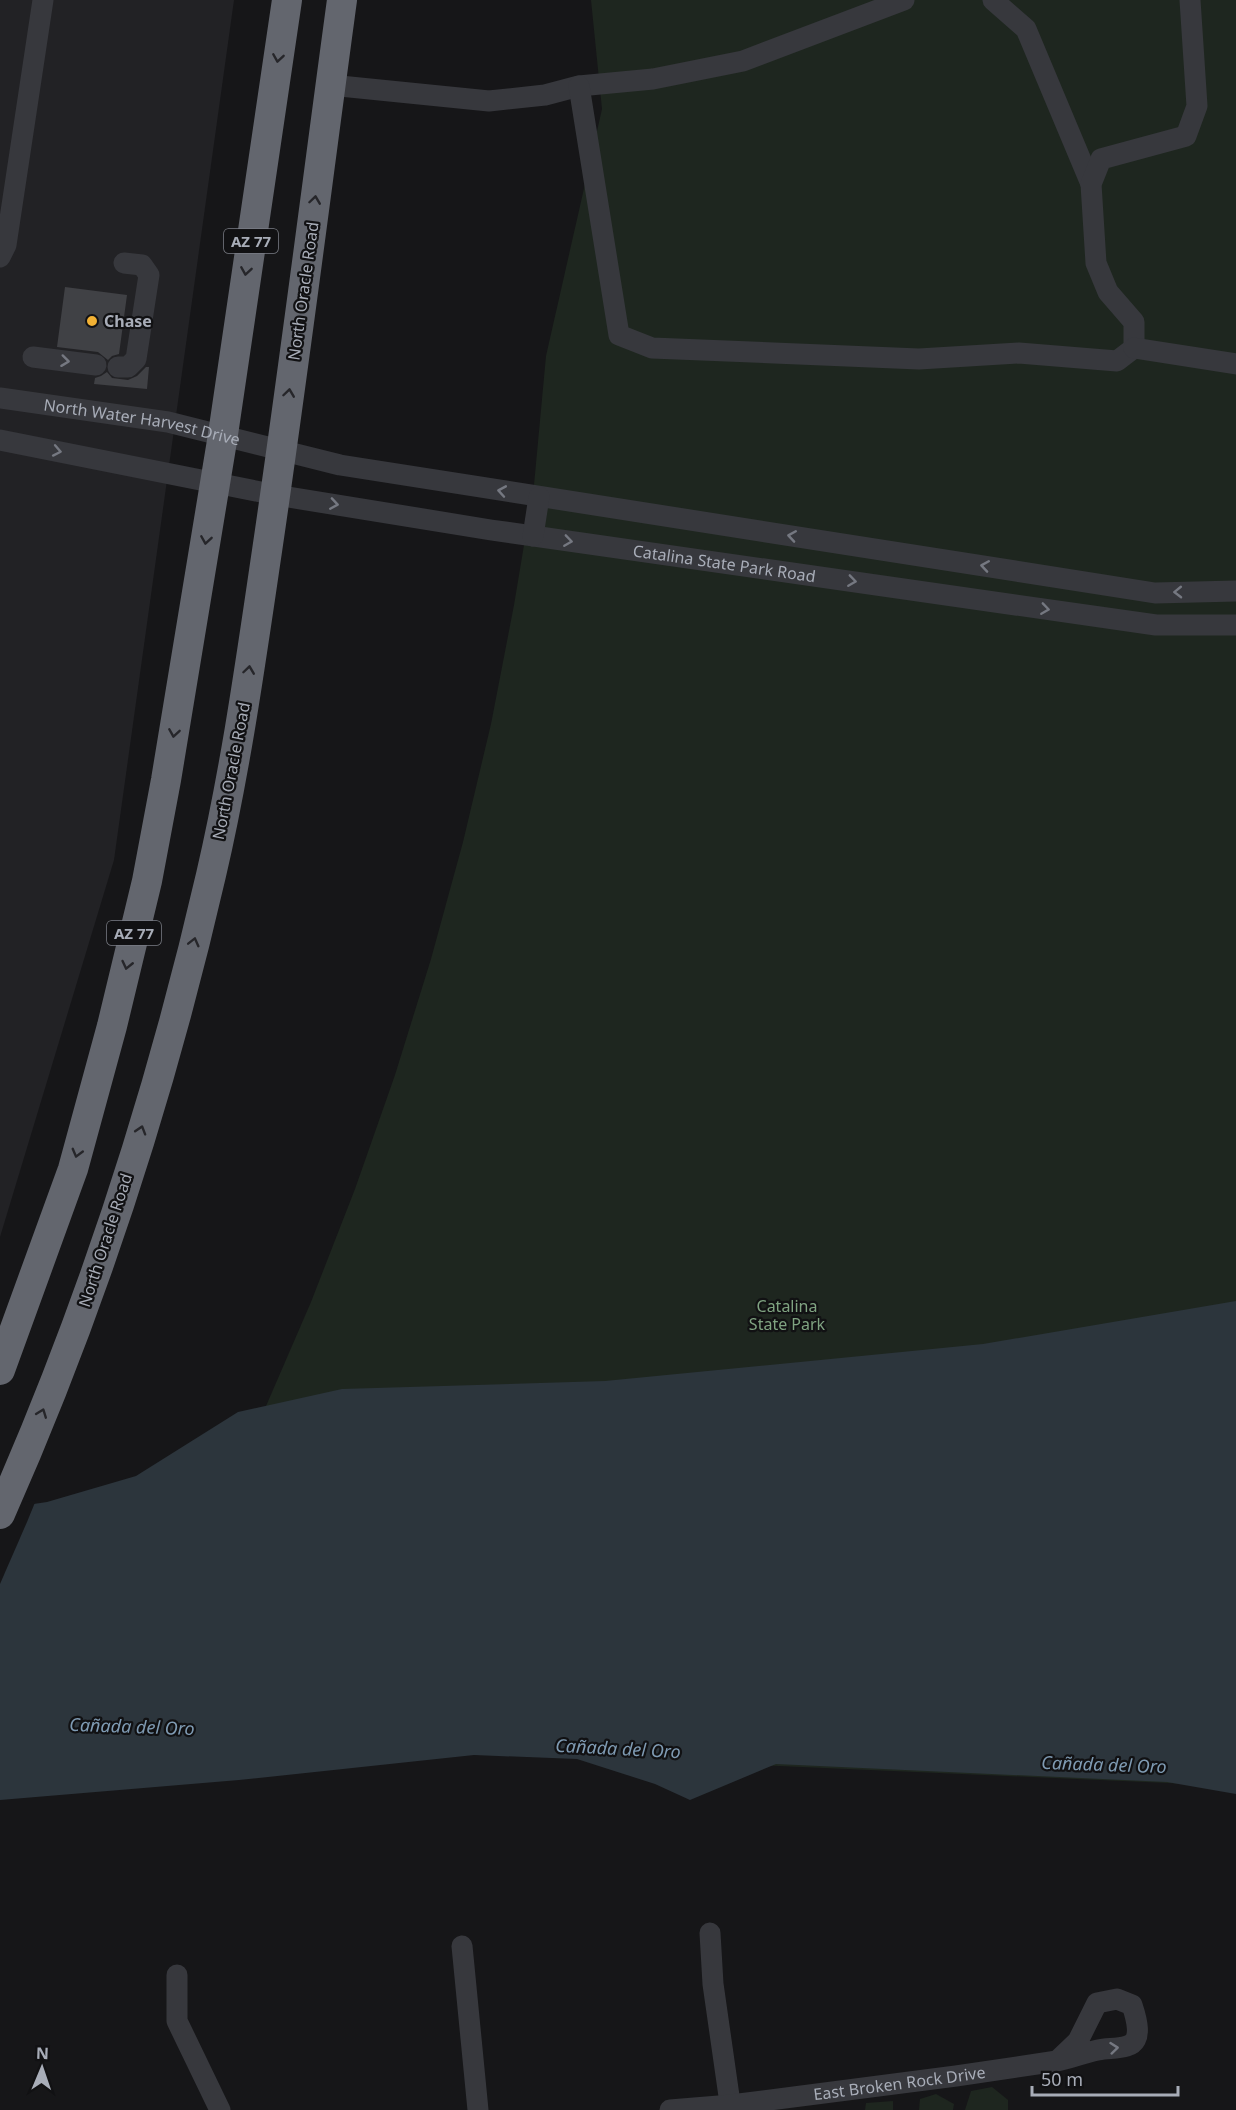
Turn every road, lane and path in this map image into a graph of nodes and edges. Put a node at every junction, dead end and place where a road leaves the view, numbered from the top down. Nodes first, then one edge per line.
1 (43, 0) edge
2 (287, 0) edge
3 (342, 0) edge
4 (904, 0) edge
5 (993, 0) edge
6 (1190, 0) edge
7 (330, 85) junction
8 (579, 86) junction
9 (1091, 184) junction
10 (0, 257) edge
11 (124, 263) dead end
12 (1134, 348) junction
13 (33, 357) dead end
14 (1236, 364) edge
15 (96, 365) dead end
16 (118, 367) dead end
17 (0, 398) edge
18 (223, 437) junction
19 (0, 440) edge
20 (282, 451) junction
21 (215, 483) junction
22 (276, 495) junction
23 (539, 497) junction
24 (533, 536) junction
25 (1236, 591) edge
26 (1236, 625) edge
27 (0, 1370) edge
28 (0, 1514) edge
29 (710, 1933) dead end
30 (462, 1946) dead end
31 (177, 1975) dead end
32 (1057, 2061) dead end
33 (731, 2107) edge
34 (220, 2110) edge
35 (478, 2110) edge
36 (670, 2110) edge

1 - 10 street
2 -> 18 highway, AZ 77
3 - 7 highway, North Oracle Road
4 - 8 street
5 - 9 street
6 - 9 street
7 - 8 street
20 -> 7 highway, North Oracle Road
8 - 12 street
9 - 12 street
11 - 16 street
12 - 14 street
13 -> 15 street
17 - 18 street, North Water Harvest Drive
18 - 20 street, North Water Harvest Drive
18 - 21 highway, AZ 77
19 -> 21 street
20 - 22 highway, North Oracle Road
23 -> 20 street
21 - 22 street, Catalina State Park Road
21 -> 27 highway, AZ 77
22 -> 24 street, Catalina State Park Road
28 -> 22 highway, North Oracle Road
23 - 24 street
25 -> 23 street
24 -> 26 street, Catalina State Park Road
29 - 33 street
30 - 35 street
31 - 34 street
32 - 33 street, East Broken Rock Drive
33 - 36 street, East Broken Rock Drive

